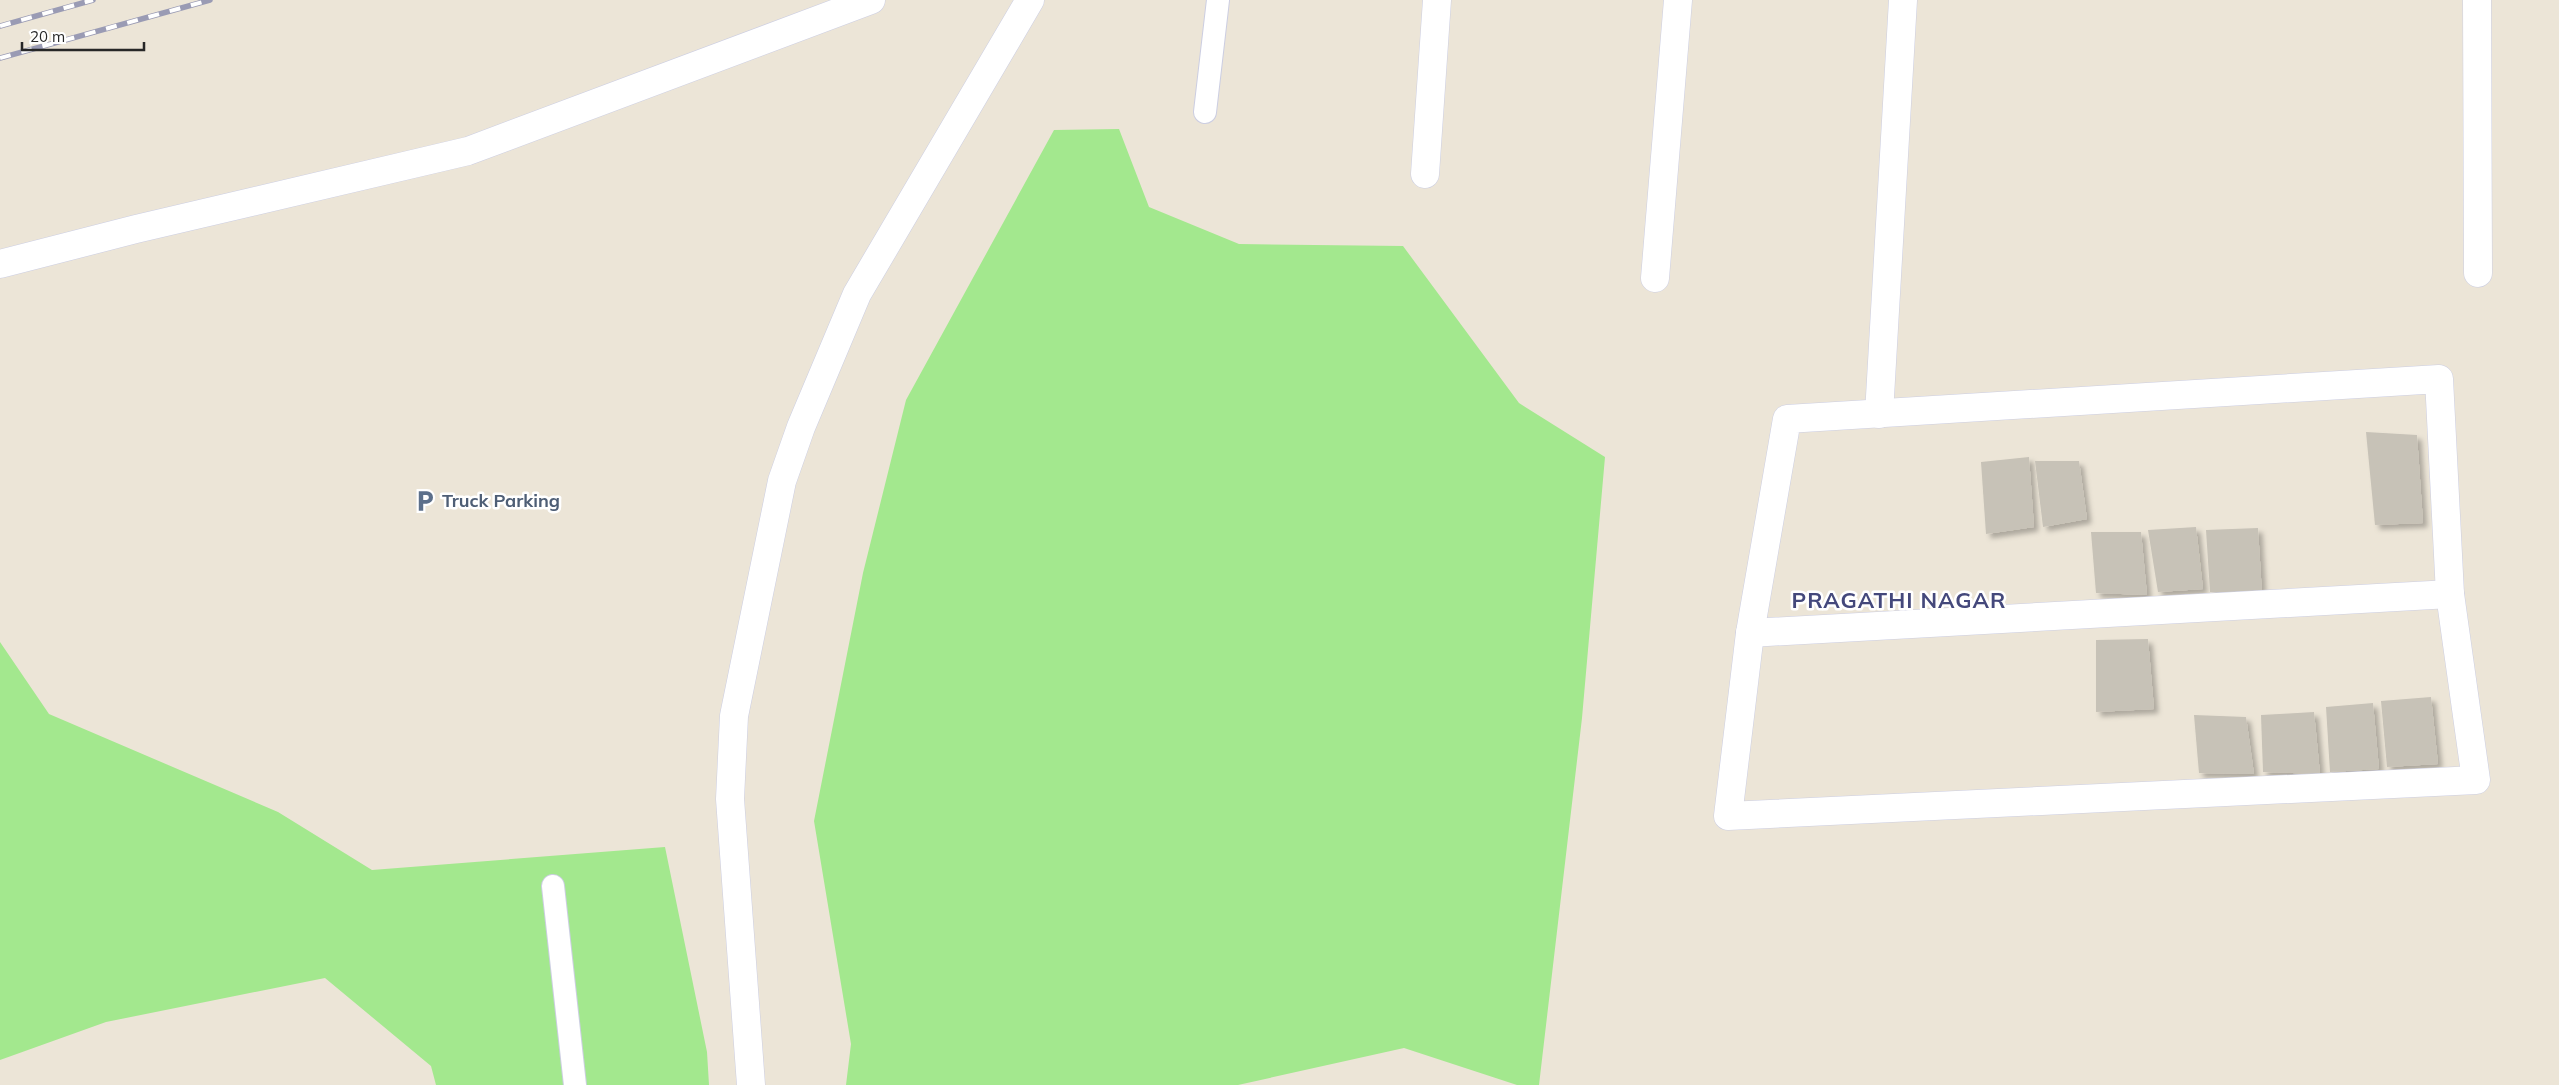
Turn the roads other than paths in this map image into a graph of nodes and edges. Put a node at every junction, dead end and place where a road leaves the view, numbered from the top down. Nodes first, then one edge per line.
1 (871, 0) edge
2 (1030, 0) edge
3 (1218, 0) edge
4 (1437, 0) edge
5 (1678, 0) edge
6 (1903, 0) edge
7 (2477, 0) edge
8 (1205, 112) dead end
9 (1425, 174) dead end
10 (0, 264) edge
11 (2478, 273) dead end
12 (1655, 278) dead end
13 (1879, 414) junction
14 (2450, 594) junction
15 (1750, 633) junction
16 (554, 886) dead end
17 (575, 1085) edge
18 (751, 1085) edge

1 - 10 street
2 - 18 street
3 - 8 lane
4 - 9 street
5 - 12 street
6 - 13 street
7 - 11 street
13 - 14 street
13 - 15 street
14 - 15 street
14 - 15 street
16 - 17 lane

